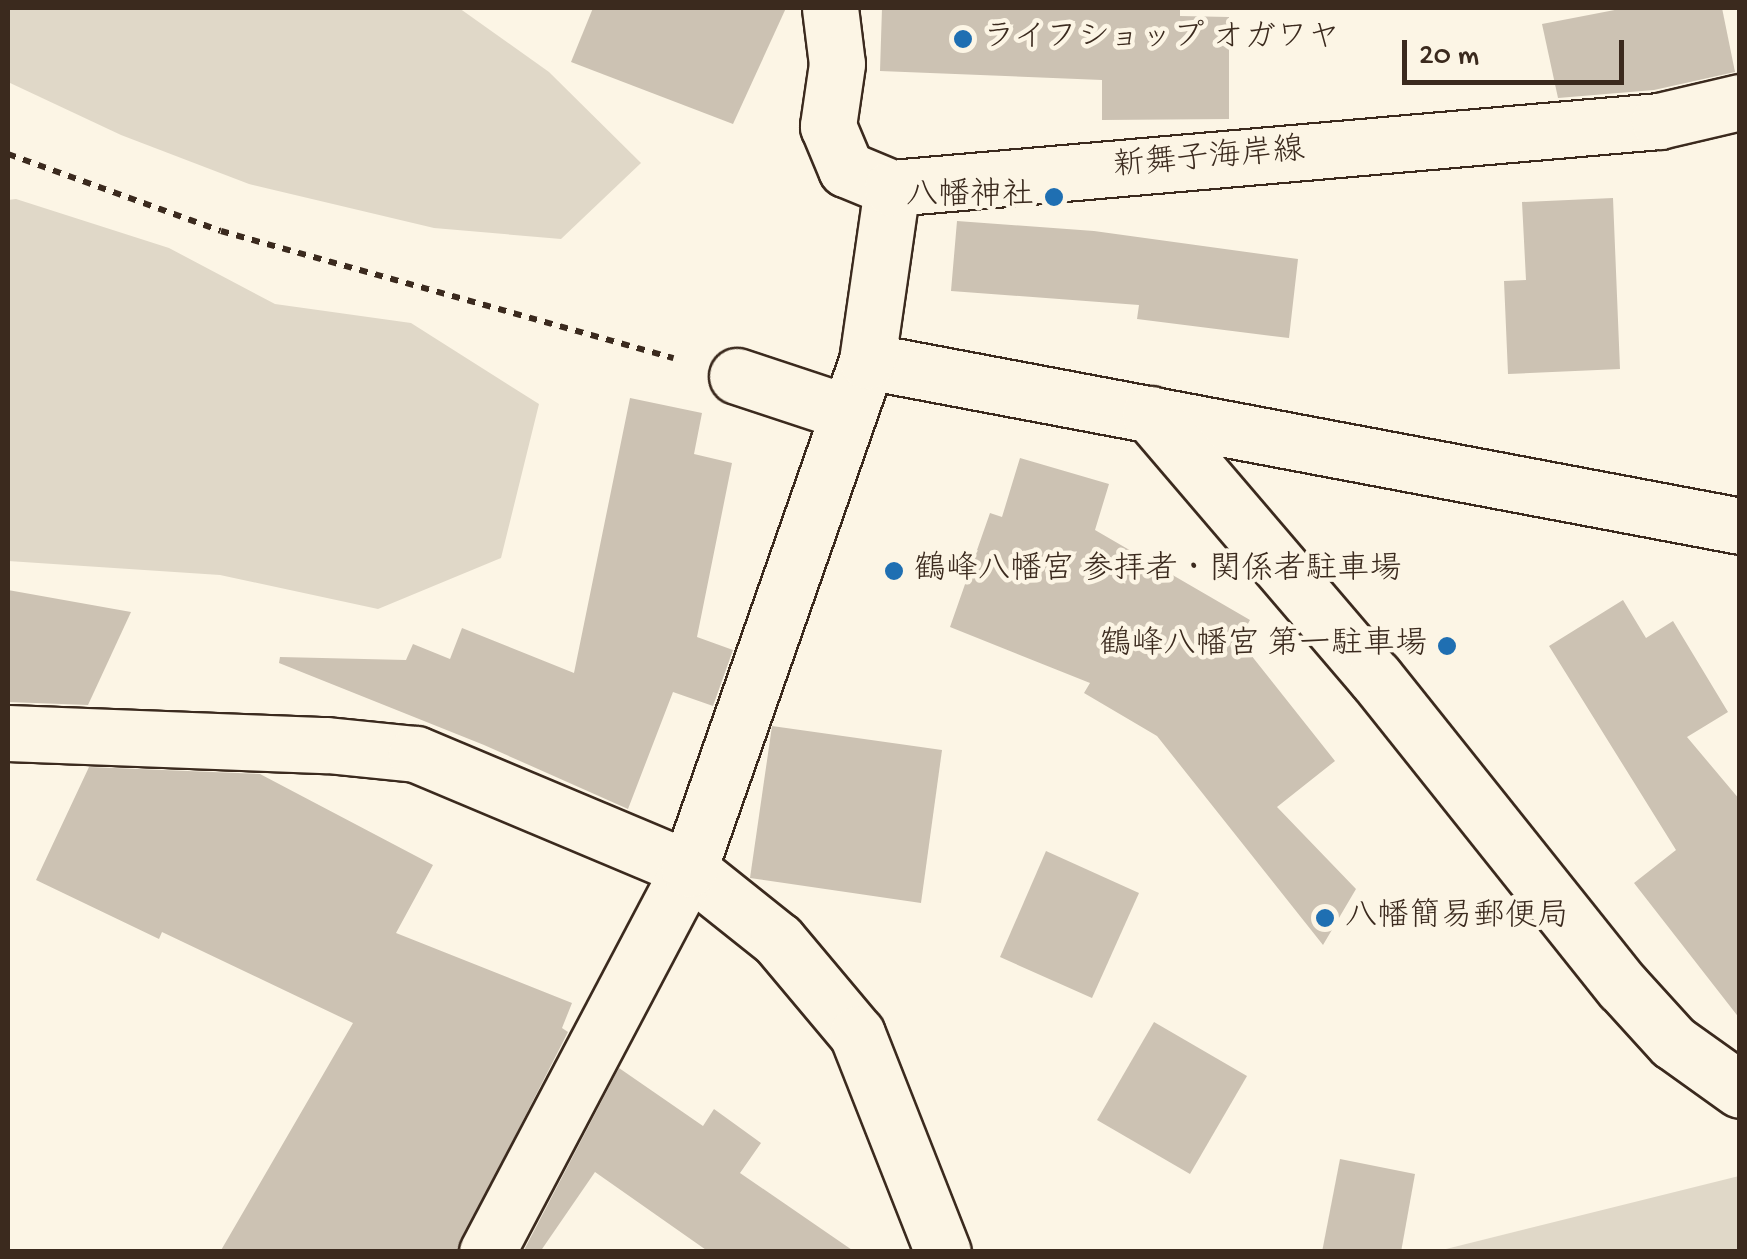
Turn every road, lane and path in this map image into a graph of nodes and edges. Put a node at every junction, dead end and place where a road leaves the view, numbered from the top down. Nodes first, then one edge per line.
1 (830, 8) edge
2 (1740, 102) edge
3 (8, 154) edge
4 (892, 188) junction
5 (867, 361) junction
6 (737, 376) joint
7 (846, 412) junction
8 (1150, 414) junction
9 (1740, 526) edge
10 (8, 733) edge
11 (689, 869) junction
12 (1740, 1090) edge
13 (487, 1252) edge
14 (943, 1252) edge

1 - 4 street, 新舞子海岸線
2 - 4 street, 新舞子海岸線
3 - 6 path
4 - 5 street
5 - 7 street
5 - 8 street
6 - 7 street
7 - 11 street
8 - 9 street
8 - 12 street
10 - 11 street
11 - 13 street
11 - 14 street

